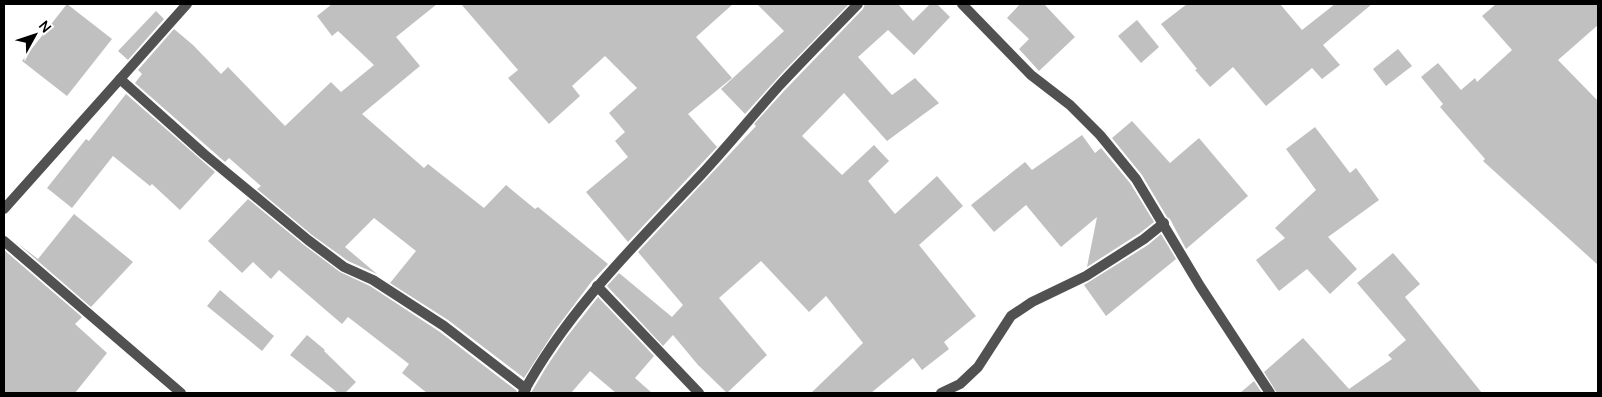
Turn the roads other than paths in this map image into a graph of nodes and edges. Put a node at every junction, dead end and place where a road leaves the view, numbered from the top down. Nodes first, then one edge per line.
1 (187, 4) edge
2 (858, 4) edge
3 (962, 4) edge
4 (120, 79) junction
5 (4, 209) edge
6 (1164, 223) junction
7 (4, 240) edge
8 (597, 286) junction
9 (524, 391) edge
10 (181, 393) edge
11 (699, 393) edge
12 (941, 393) edge
13 (1270, 393) edge

1 - 4 street
2 - 8 street
3 - 6 street
4 - 5 street
4 - 9 street
6 - 12 street
6 - 13 street
7 - 10 street
8 - 9 street
8 - 11 street

